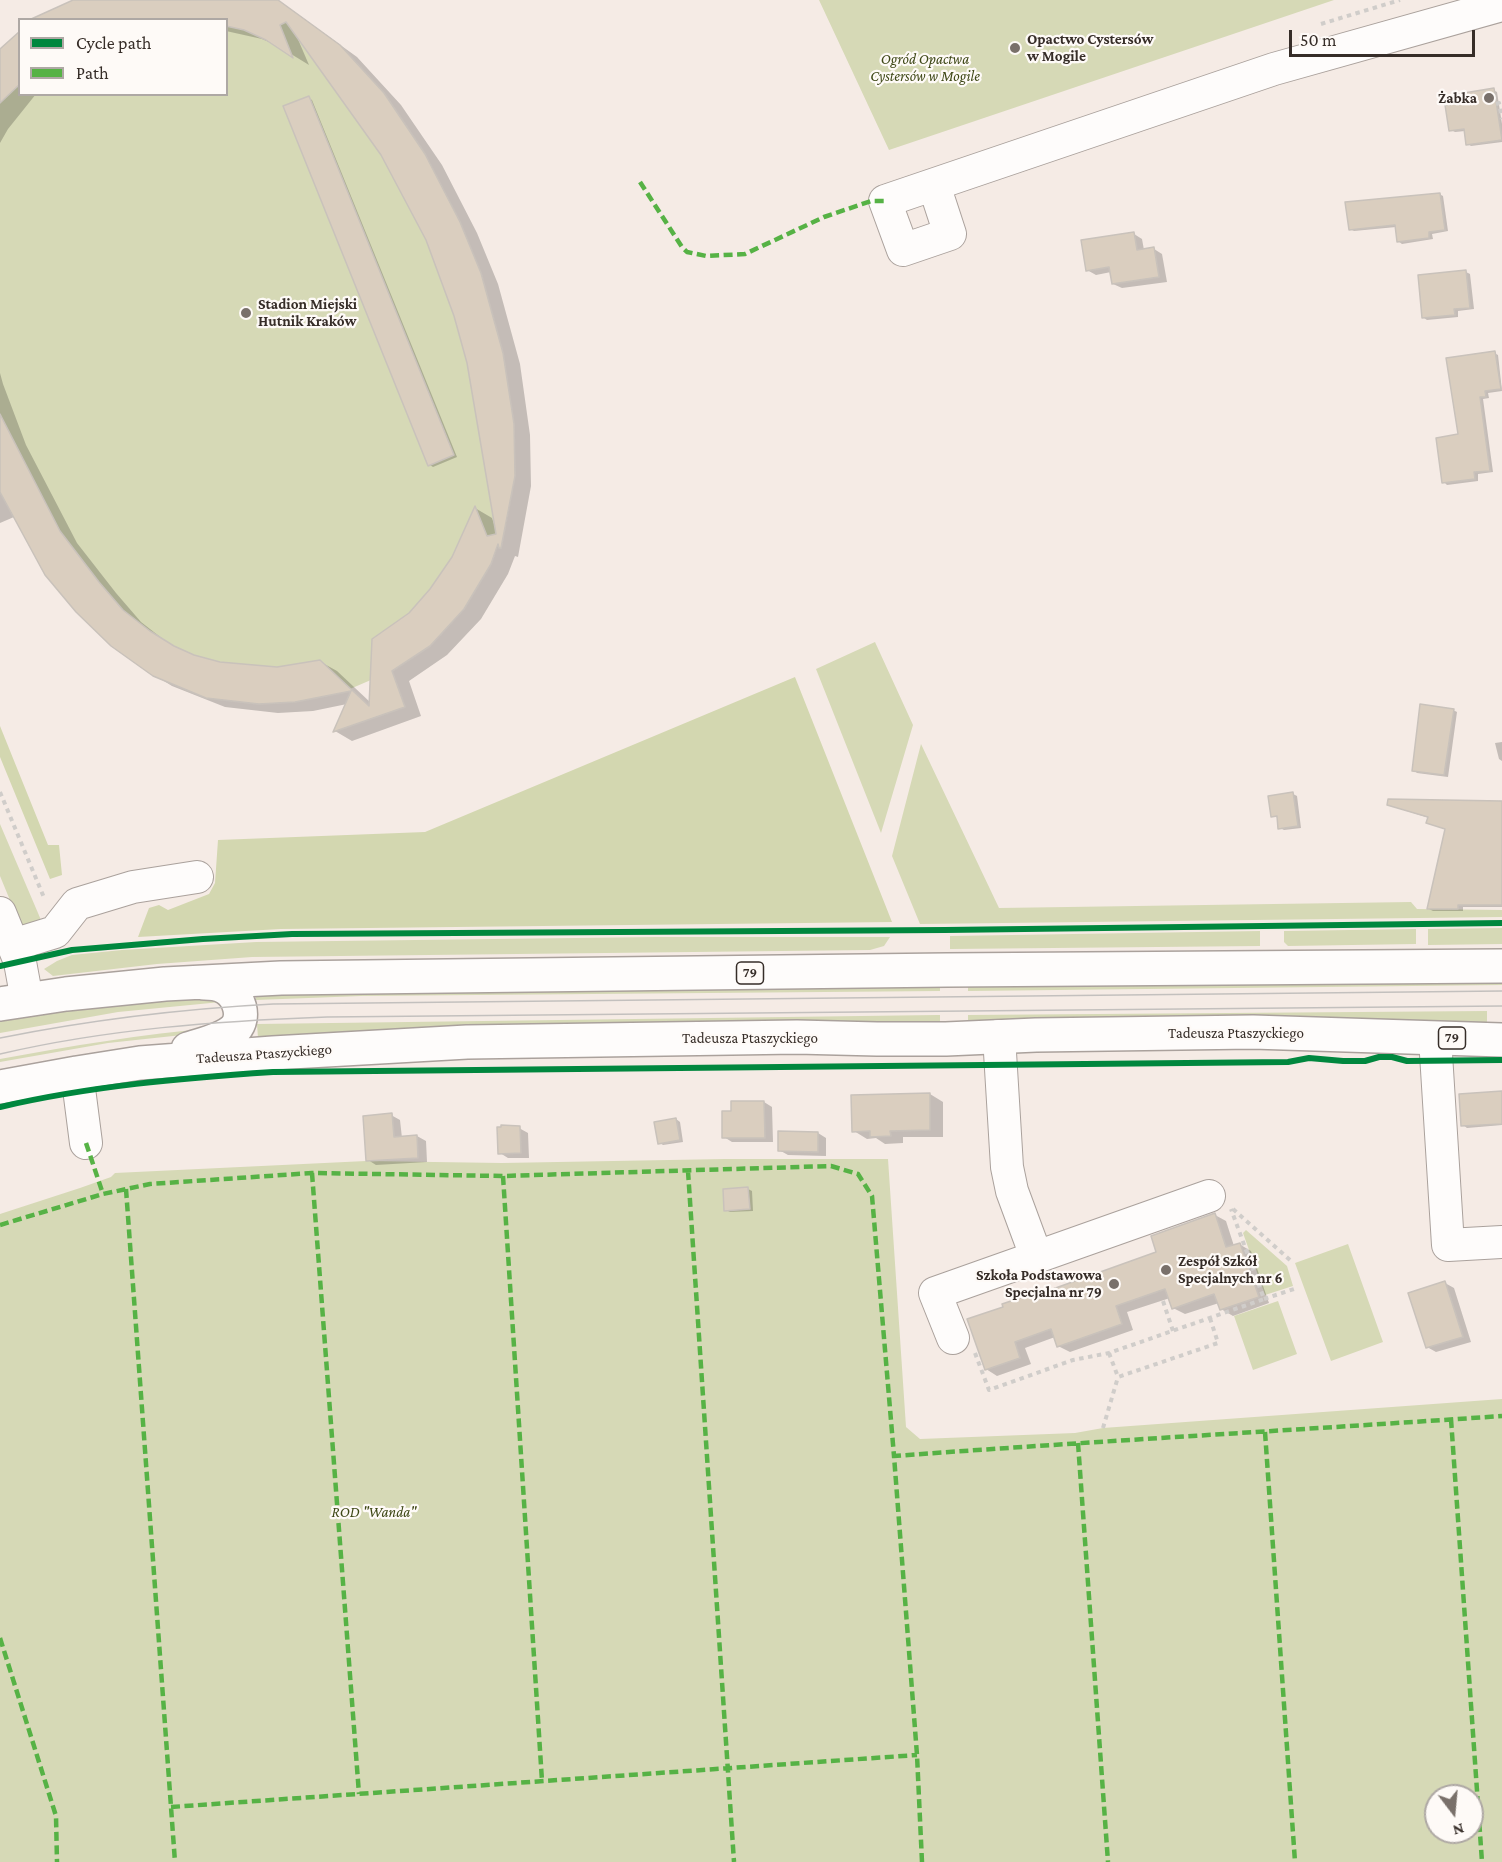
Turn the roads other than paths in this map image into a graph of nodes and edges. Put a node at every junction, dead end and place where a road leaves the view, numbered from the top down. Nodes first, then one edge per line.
1 (1502, 4) edge
2 (934, 185) dead end
3 (197, 877) dead end
4 (0, 913) edge
5 (14, 945) junction
6 (1502, 966) edge
7 (200, 982) junction
8 (14, 1002) edge
9 (999, 1036) junction
10 (1435, 1038) junction
11 (1502, 1040) edge
12 (140, 1064) junction
13 (77, 1072) junction
14 (0, 1087) edge
15 (86, 1143) dead end
16 (1220, 1202) road end
17 (1502, 1242) edge
18 (1036, 1256) junction
19 (953, 1338) road end

1 - 2 lane
3 - 5 lane
4 - 5 lane
5 - 8 lane
6 - 7 main road, 79
7 - 8 main road, 79
7 - 12 main road
9 - 10 main road, Tadeusza Ptaszyckiego / 79
9 - 12 main road, Tadeusza Ptaszyckiego / 79
9 - 18 lane
10 - 11 main road, Tadeusza Ptaszyckiego / 79
10 - 17 lane
12 - 13 main road, Tadeusza Ptaszyckiego / 79
13 - 14 main road, Tadeusza Ptaszyckiego / 79
13 - 15 lane
16 - 18 lane
18 - 19 lane

